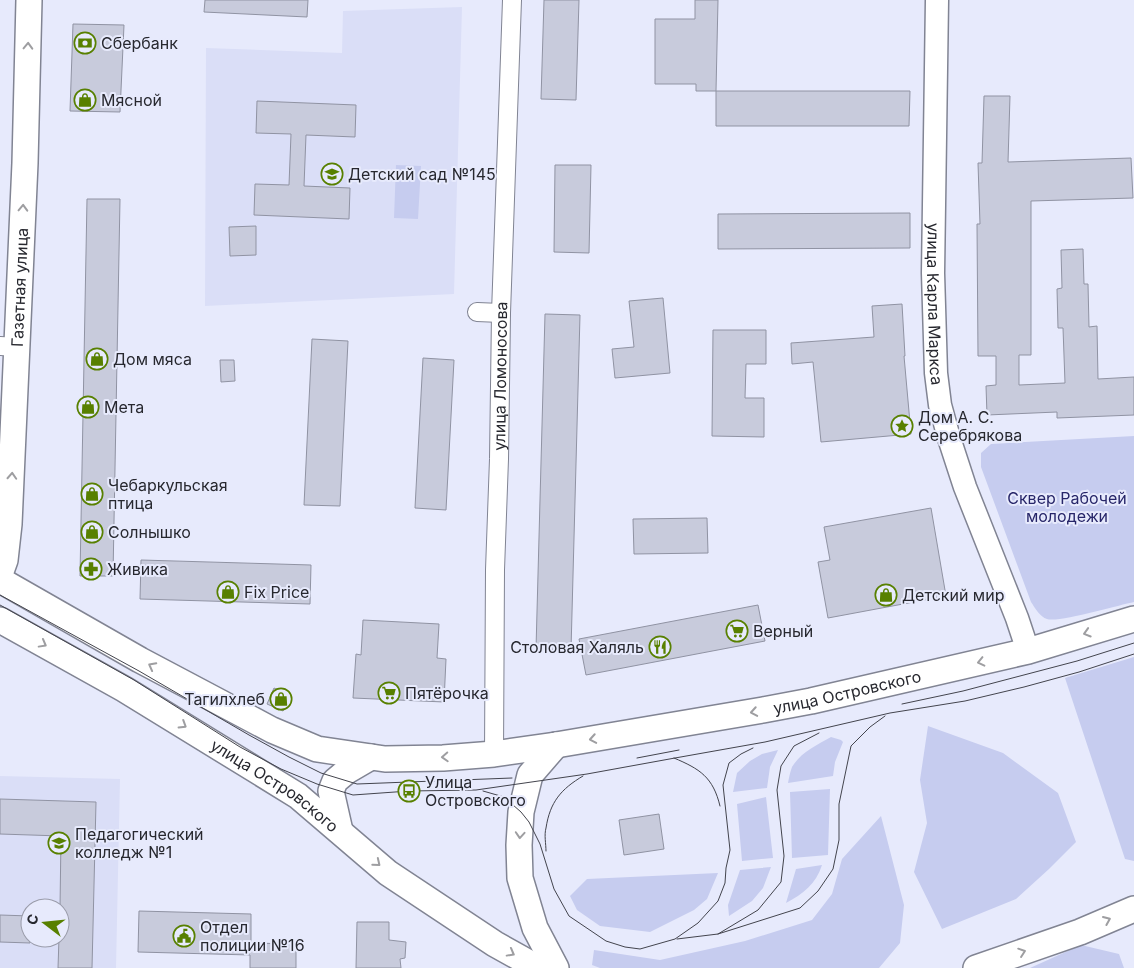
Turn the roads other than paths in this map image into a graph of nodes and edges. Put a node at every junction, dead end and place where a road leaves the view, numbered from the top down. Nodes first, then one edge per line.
1 (29, 0) edge
2 (512, 0) edge
3 (937, 0) edge
4 (478, 312) dead end
5 (501, 312) junction
6 (9, 346) edge
7 (0, 574) edge
8 (0, 580) edge
9 (1134, 619) edge
10 (0, 620) edge
11 (1028, 651) junction
12 (556, 745) junction
13 (494, 754) junction
14 (371, 756) junction
15 (340, 831) junction
16 (1134, 909) edge
17 (538, 968) edge
18 (556, 968) edge
19 (976, 968) edge

6 -> 1 main road, Газетная улица
2 - 5 street, улица Ломоносова
3 - 11 street, улица Карла Маркса
4 - 5 street
5 - 13 street, улица Ломоносова
7 -> 6 main road, Газетная улица
14 -> 8 main road, улица Островского
9 -> 11 main road, улица Островского
10 -> 15 main road, улица Островского
11 -> 12 main road, улица Островского
12 - 13 main road, улица Островского
12 -> 18 main road
13 -> 14 main road, улица Островского
14 - 15 main road
15 -> 17 main road, улица Островского
19 -> 16 main road

